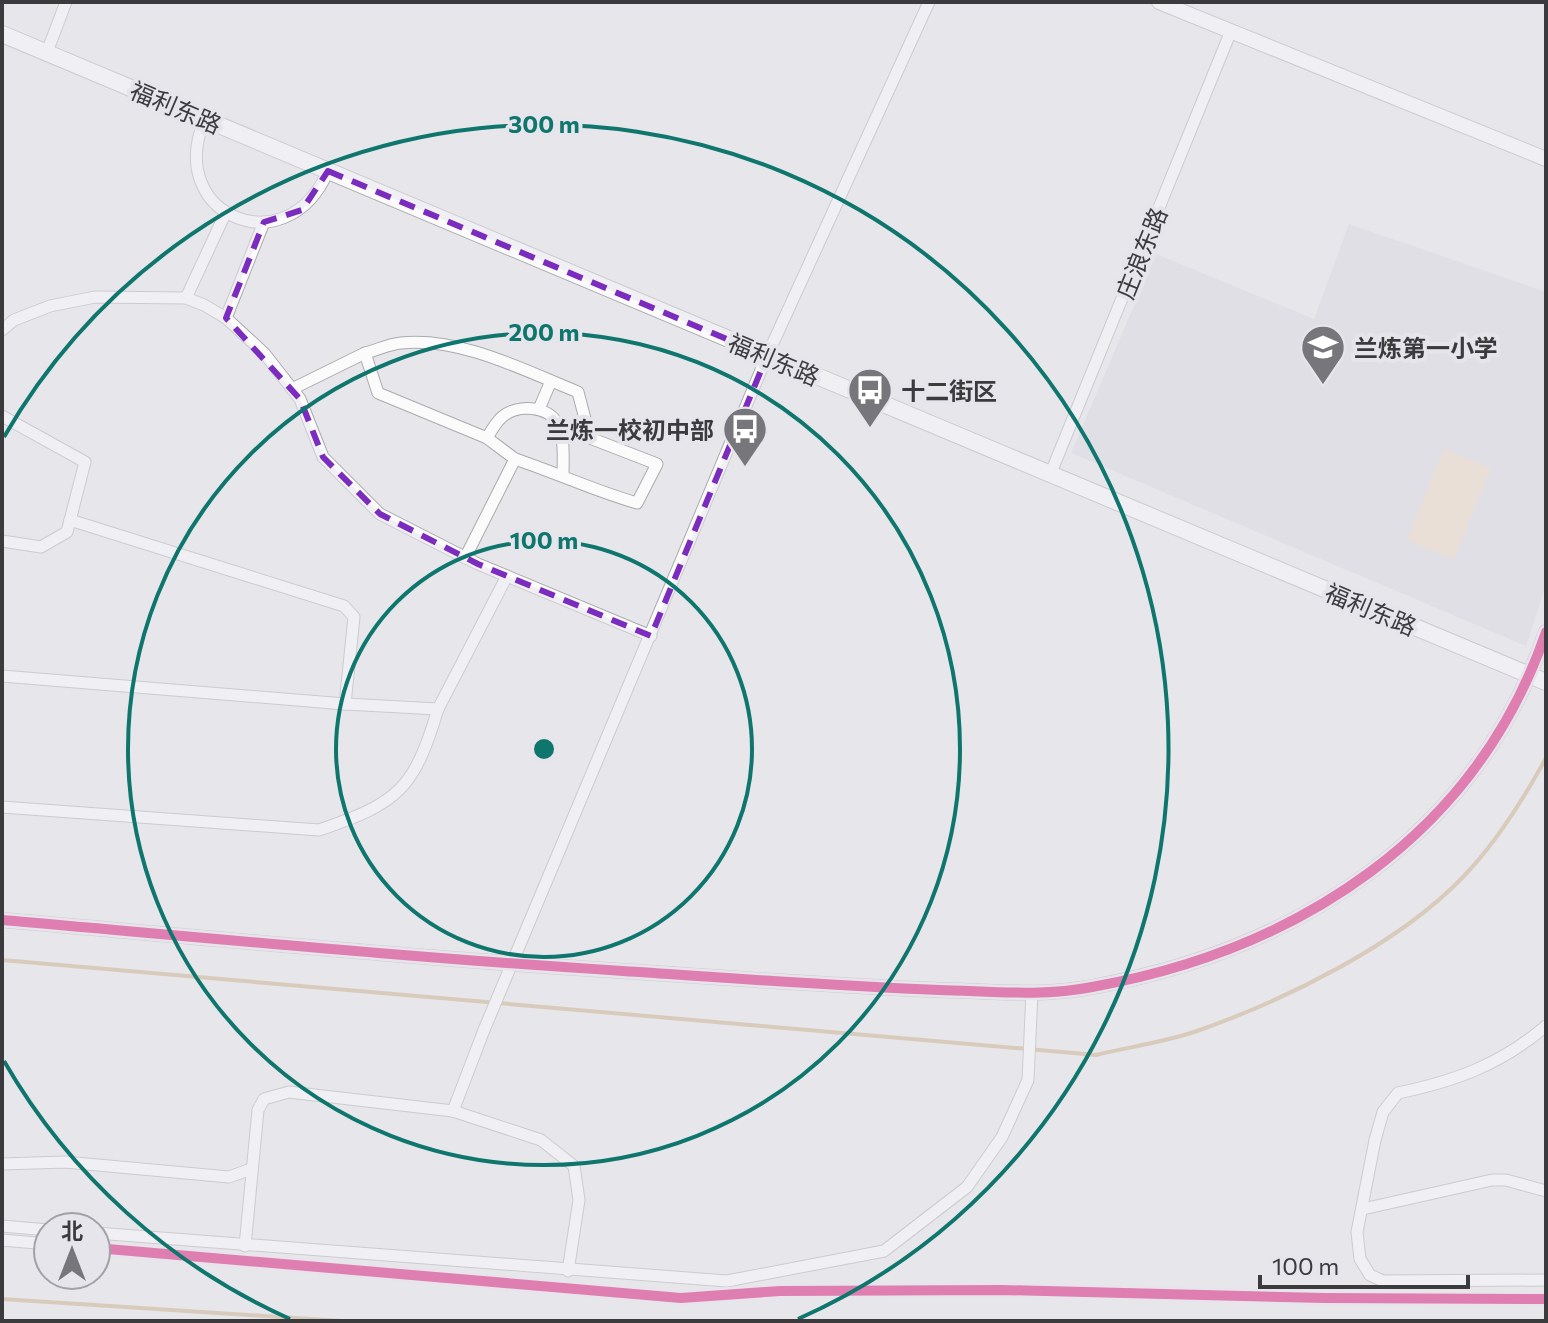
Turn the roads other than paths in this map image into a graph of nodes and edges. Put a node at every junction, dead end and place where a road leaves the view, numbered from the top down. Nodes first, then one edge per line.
1 (66, 2) edge
2 (929, 2) edge
3 (1159, 2) edge
4 (1231, 31) junction
5 (2, 34) edge
6 (47, 52) junction
7 (205, 119) junction
8 (1546, 159) edge
9 (328, 171) junction
10 (226, 212) junction
11 (264, 222) junction
12 (186, 298) junction
13 (226, 318) junction
14 (2, 330) edge
15 (365, 353) junction
16 (767, 356) junction
17 (551, 381) junction
18 (292, 389) junction
19 (539, 409) junction
20 (2, 416) edge
21 (487, 438) junction
22 (515, 459) junction
23 (1050, 475) junction
24 (563, 476) junction
25 (70, 520) junction
26 (2, 541) edge
27 (465, 558) junction
28 (507, 576) junction
29 (1546, 632) edge
30 (651, 636) junction
31 (2, 676) edge
32 (1540, 680) edge
33 (345, 704) junction
34 (438, 709) junction
35 (2, 807) edge
36 (2, 920) edge
37 (513, 964) junction
38 (1032, 992) junction
39 (1546, 1026) edge
40 (453, 1111) junction
41 (2, 1164) edge
42 (251, 1169) junction
43 (1546, 1191) edge
44 (1363, 1209) junction
45 (2, 1226) edge
46 (32, 1229) edge
47 (112, 1234) edge
48 (2, 1240) edge
49 (32, 1243) edge
50 (245, 1246) junction
51 (112, 1249) edge
52 (568, 1271) junction
53 (1546, 1280) edge
54 (1546, 1299) edge

1 - 6 street
2 - 16 street
3 - 4 street
4 - 8 street
4 - 23 street, 庄浪东路
5 - 6 main road, 福利东路
6 - 7 main road, 福利东路
7 - 9 main road, 福利东路
7 - 10 street
9 - 11 street
9 - 16 main road, 福利东路
10 - 11 street
10 - 12 street
11 - 13 street
12 - 13 street
12 - 14 street
13 - 18 street
15 - 17 street
15 - 18 street
15 - 21 street
16 - 23 main road, 福利东路
16 - 30 street
17 - 19 street
17 - 24 street
18 - 27 street
19 - 21 street
19 - 24 street
20 - 25 street
21 - 22 street
22 - 24 street
22 - 27 street
23 - 32 main road, 福利东路
25 - 26 street
25 - 33 street
27 - 28 street
28 - 30 street
28 - 34 street
29 - 32 street
30 - 37 street
31 - 33 street
32 - 38 street
33 - 34 street
34 - 35 street
36 - 37 street
37 - 38 street
37 - 40 street
38 - 52 street
39 - 44 street
40 - 42 street
40 - 52 street
41 - 42 street
42 - 50 street
43 - 44 street
44 - 53 street
45 - 46 street
47 - 50 street
48 - 49 street
50 - 52 street
51 - 54 street

